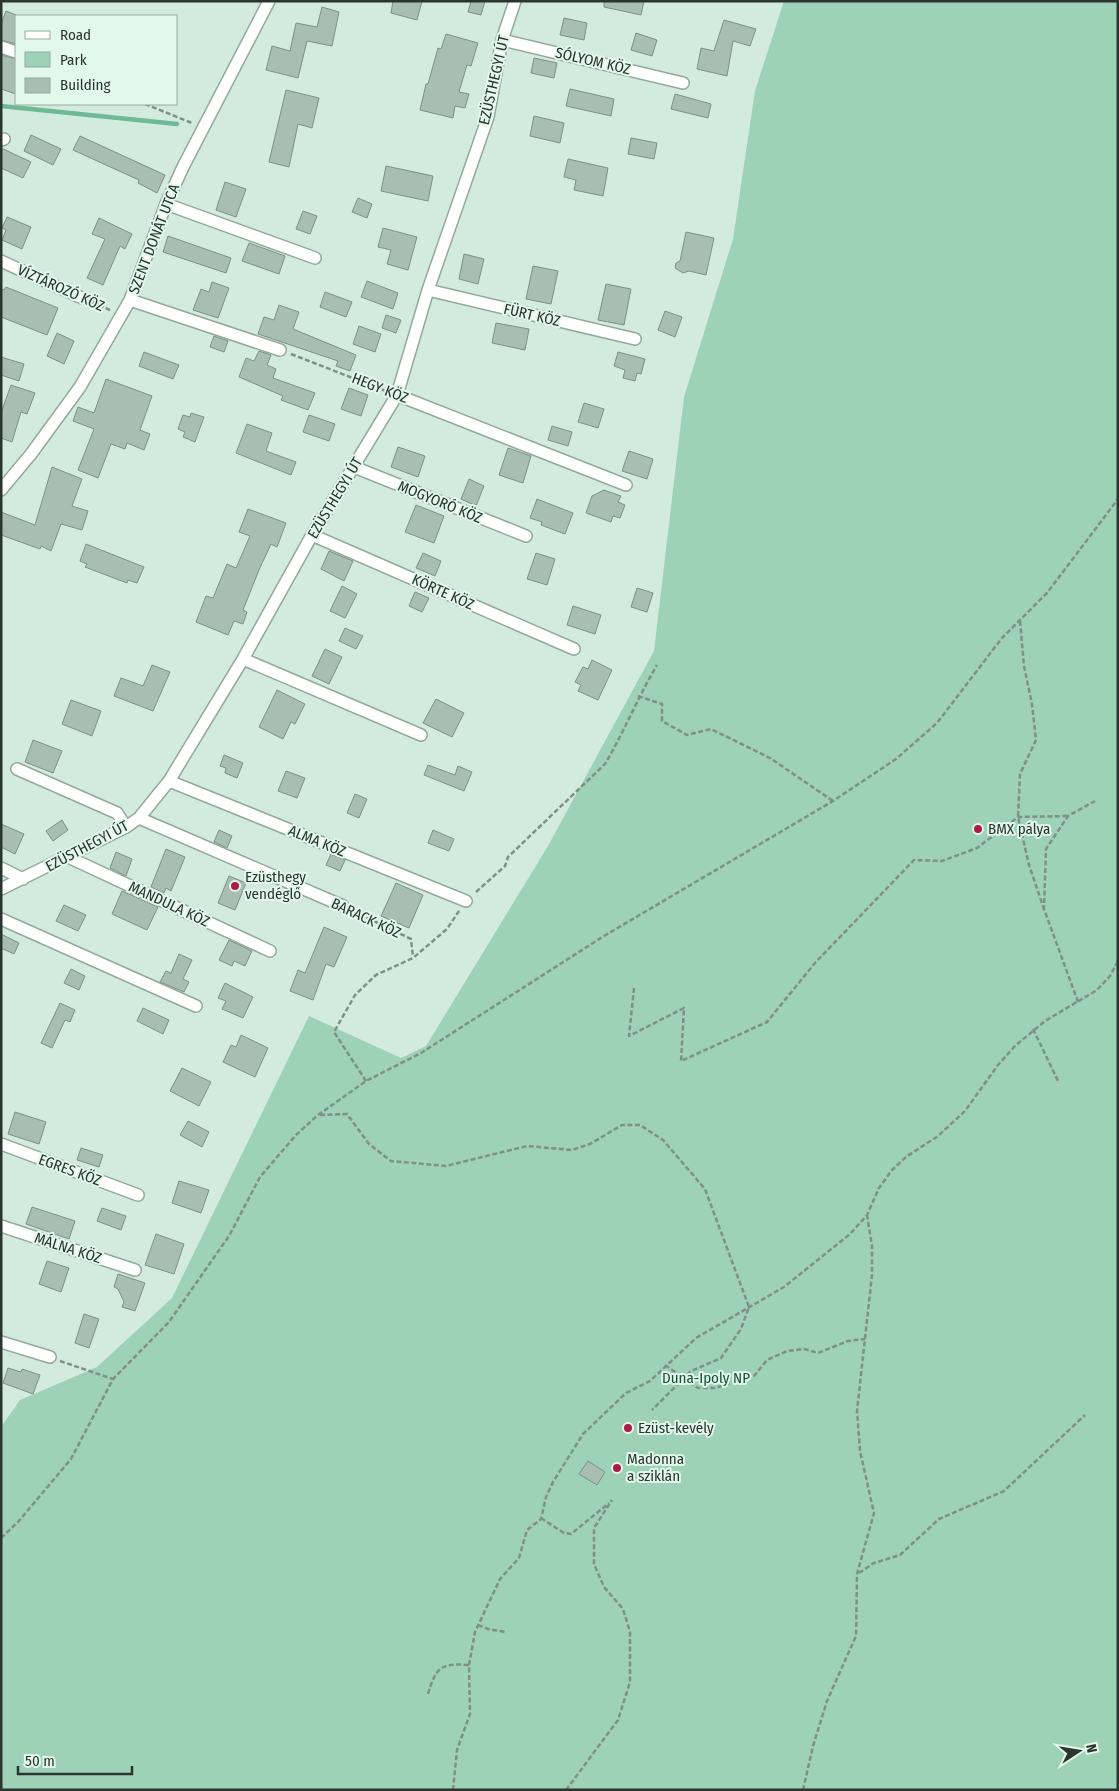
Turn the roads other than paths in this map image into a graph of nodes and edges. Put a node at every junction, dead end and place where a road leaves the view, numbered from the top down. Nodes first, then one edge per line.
1 (269, 1) edge
2 (515, 1) edge
3 (502, 40) junction
4 (1, 47) edge
5 (15, 52) edge
6 (683, 83) dead end
7 (166, 204) junction
8 (315, 258) dead end
9 (1, 261) edge
10 (428, 290) junction
11 (82, 298) road end
12 (130, 300) junction
13 (636, 339) dead end
14 (280, 350) road end
15 (397, 395) junction
16 (354, 467) junction
17 (626, 485) dead end
18 (1, 490) edge
19 (312, 535) junction
20 (526, 536) dead end
21 (574, 649) dead end
22 (243, 659) junction
23 (421, 735) dead end
24 (17, 769) dead end
25 (169, 781) junction
26 (139, 818) junction
27 (126, 827) junction
28 (68, 857) junction
29 (1, 868) edge
30 (23, 879) junction
31 (1, 889) edge
32 (466, 901) road end
33 (343, 906) road end
34 (1, 919) edge
35 (270, 951) dead end
36 (196, 1006) dead end
37 (1, 1144) edge
38 (138, 1195) dead end
39 (1, 1226) edge
40 (135, 1270) dead end
41 (1, 1342) edge
42 (50, 1357) road end

1 - 7 street, SZENT DONÁT UTCA
2 - 3 street, EZÜSTHEGYI ÚT
3 - 6 street, SÓLYOM KÖZ
3 - 10 street, EZÜSTHEGYI ÚT
4 - 5 street
7 - 8 street
7 - 12 street, SZENT DONÁT UTCA
9 - 11 street, VÍZTÁROZÓ KÖZ
10 - 13 street, FÜRT KÖZ
10 - 15 street, EZÜSTHEGYI ÚT
12 - 14 street
12 - 18 street, SZENT DONÁT UTCA
15 - 16 street, EZÜSTHEGYI ÚT
15 - 17 street, HEGY KÖZ
16 - 19 street, EZÜSTHEGYI ÚT
16 - 20 street, MOGYORÓ KÖZ
19 - 21 street, KÖRTE KÖZ
19 - 22 street, EZÜSTHEGYI ÚT
22 - 23 street
22 - 25 street, EZÜSTHEGYI ÚT
24 - 27 street
25 - 26 street, EZÜSTHEGYI ÚT
25 - 32 street, ALMA KÖZ
26 - 27 street, EZÜSTHEGYI ÚT
26 - 33 street, BARACK KÖZ
27 - 28 street, EZÜSTHEGYI ÚT
28 - 30 street, EZÜSTHEGYI ÚT
28 - 35 street, MANDULA KÖZ
29 - 30 street
30 - 31 street, EZÜSTHEGYI ÚT
34 - 36 street
37 - 38 street, EGRES KÖZ
39 - 40 street, MÁLNA KÖZ
41 - 42 street

